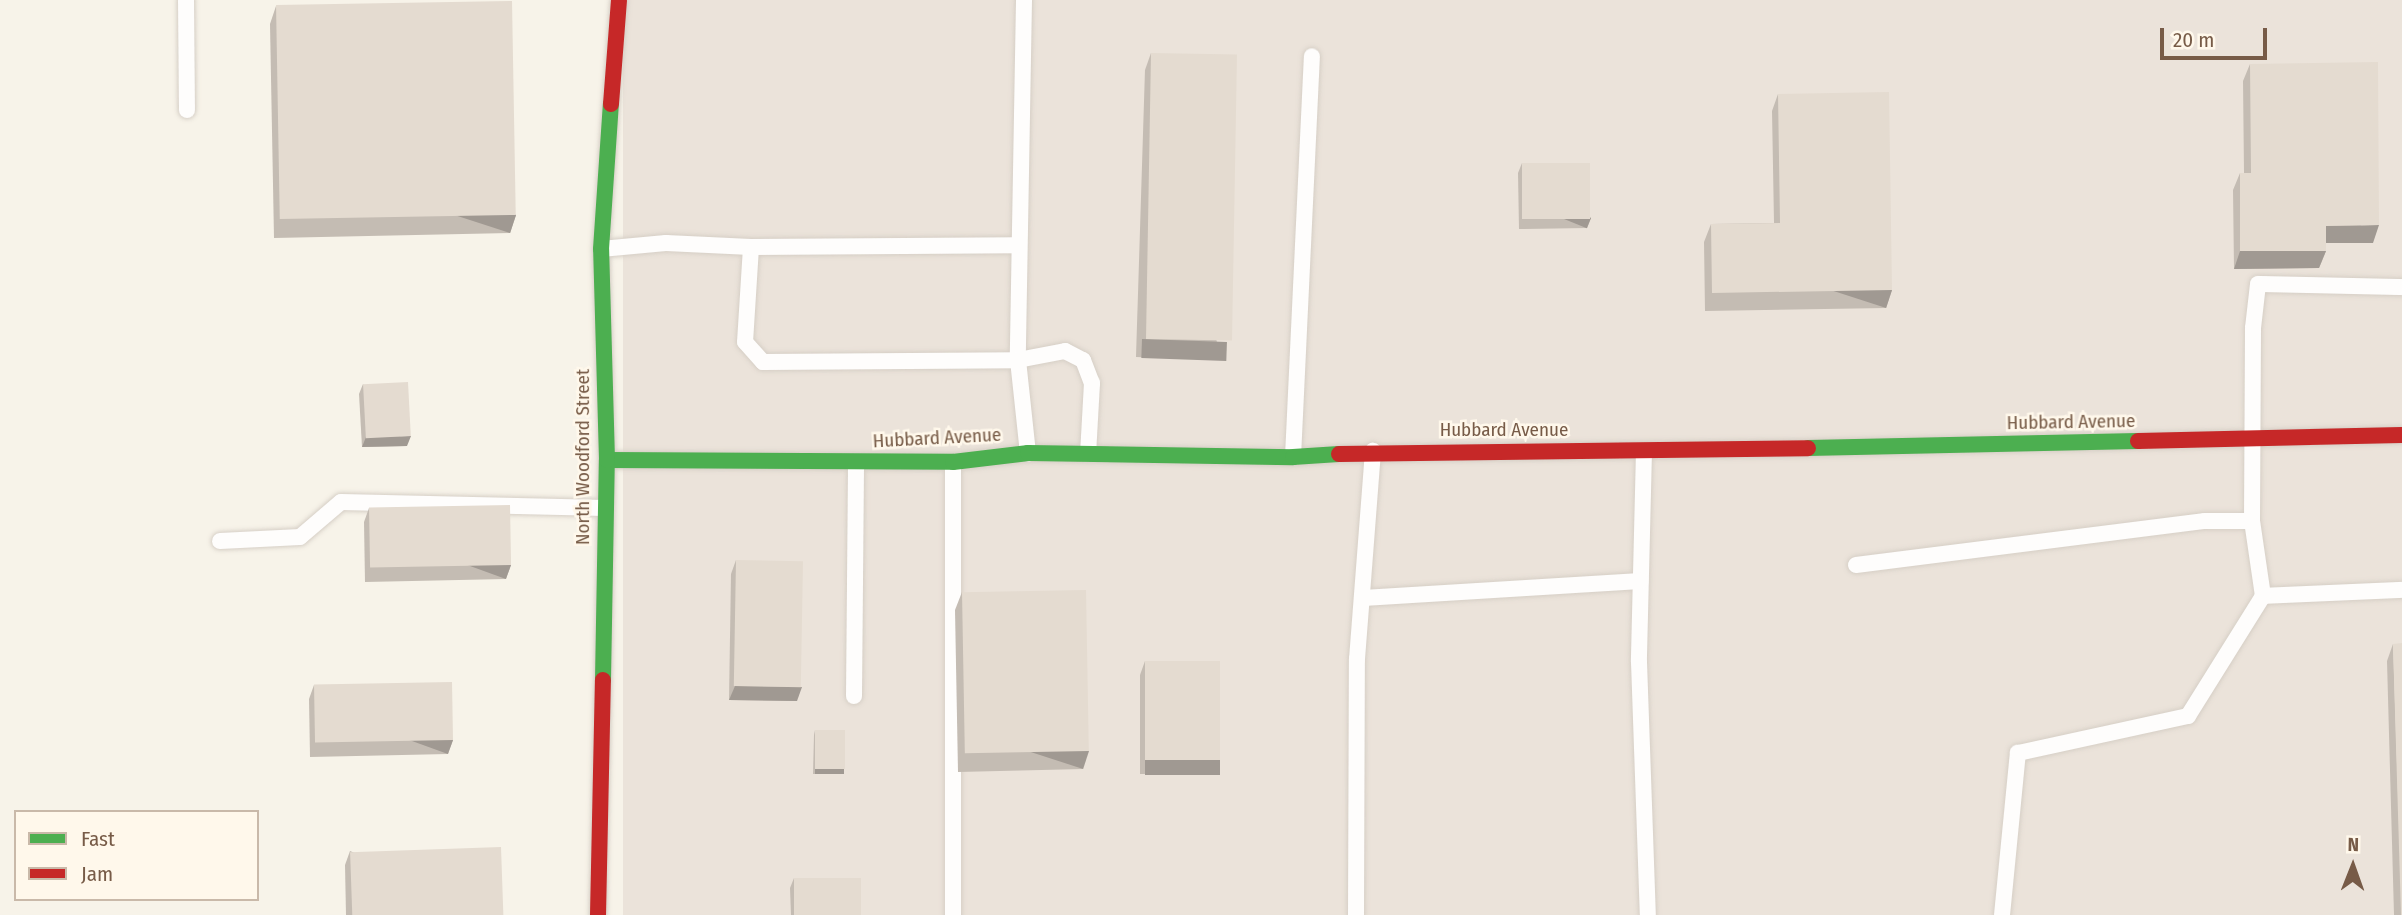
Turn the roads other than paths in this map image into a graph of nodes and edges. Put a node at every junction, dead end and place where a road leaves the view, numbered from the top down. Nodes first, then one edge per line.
1 (186, 0) edge
2 (619, 0) edge
3 (1024, 0) edge
4 (1312, 56) dead end
5 (187, 110) dead end
6 (1017, 246) junction
7 (751, 247) junction
8 (601, 249) junction
9 (2402, 287) edge
10 (1018, 360) junction
11 (2402, 435) edge
12 (2253, 439) junction
13 (1373, 451) junction
14 (1644, 451) junction
15 (1028, 453) junction
16 (1088, 454) junction
17 (1293, 457) junction
18 (607, 460) junction
19 (856, 463) junction
20 (953, 463) junction
21 (605, 508) junction
22 (2252, 521) junction
23 (220, 541) dead end
24 (1856, 565) dead end
25 (1640, 581) junction
26 (2402, 590) edge
27 (2263, 596) junction
28 (1363, 598) junction
29 (854, 696) dead end
30 (598, 915) edge
31 (953, 915) edge
32 (1356, 915) edge
33 (1648, 915) edge
34 (2002, 915) edge

1 - 5 lane
2 - 8 street, North Woodford Street
3 - 6 lane
4 - 17 lane
6 - 7 lane
6 - 10 lane
7 - 8 lane
7 - 10 lane
8 - 18 street, North Woodford Street
9 - 12 lane
10 - 15 lane
10 - 16 lane
11 - 12 street, Hubbard Avenue
12 - 14 street, Hubbard Avenue
12 - 22 lane
13 - 14 street, Hubbard Avenue
13 - 17 street, Hubbard Avenue
13 - 28 lane
14 - 25 lane
15 - 16 street, Hubbard Avenue
15 - 20 street, Hubbard Avenue
16 - 17 street, Hubbard Avenue
18 - 19 street, Hubbard Avenue
18 - 21 street, North Woodford Street
19 - 20 street, Hubbard Avenue
19 - 29 lane
20 - 31 lane
21 - 23 lane
21 - 30 street, North Woodford Street
22 - 24 lane
22 - 27 lane
25 - 28 lane
25 - 33 lane
26 - 27 lane
27 - 34 lane
28 - 32 lane

